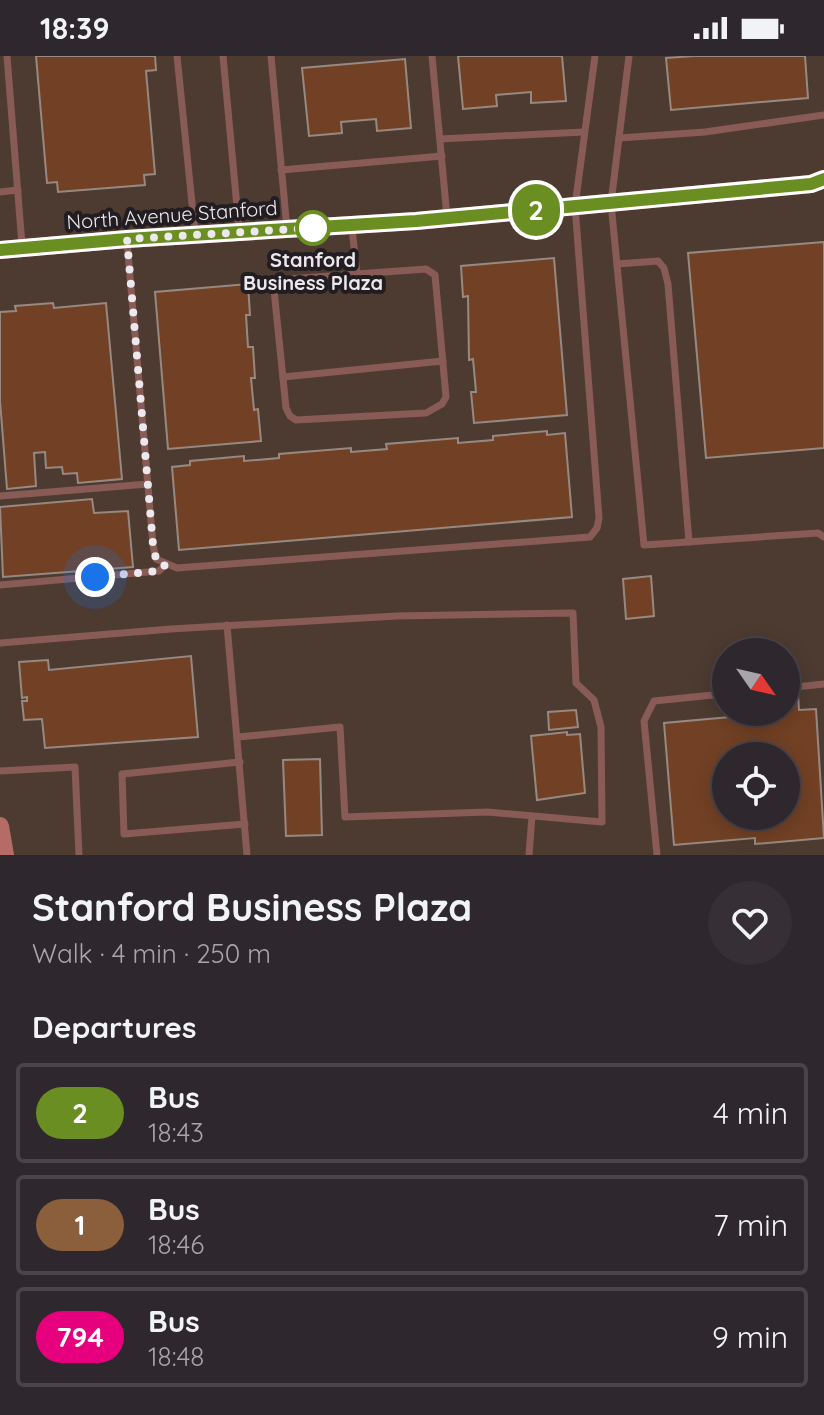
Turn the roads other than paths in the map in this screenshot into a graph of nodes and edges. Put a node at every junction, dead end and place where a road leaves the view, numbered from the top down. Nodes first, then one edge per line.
1 (7, 56) edge
2 (177, 56) edge
3 (223, 56) edge
4 (271, 56) edge
5 (432, 56) edge
6 (595, 56) edge
7 (629, 56) edge
8 (824, 115) edge
9 (584, 132) junction
10 (619, 138) junction
11 (440, 139) junction
12 (442, 156) junction
13 (281, 170) junction
14 (824, 179) edge
15 (18, 190) junction
16 (0, 192) edge
17 (611, 203) junction
18 (575, 206) junction
19 (447, 219) junction
20 (352, 226) junction
21 (287, 229) junction
22 (239, 232) junction
23 (195, 235) junction
24 (127, 239) junction
25 (22, 248) junction
26 (0, 250) edge
27 (617, 264) junction
28 (357, 274) junction
29 (443, 361) junction
30 (283, 377) junction
31 (148, 484) junction
32 (0, 496) edge
33 (824, 537) edge
34 (689, 542) junction
35 (165, 565) junction
36 (0, 585) edge
37 (227, 625) junction
38 (0, 643) edge
39 (824, 684) edge
40 (800, 687) edge
41 (712, 695) edge
42 (238, 737) junction
43 (240, 762) junction
44 (0, 771) edge
45 (532, 816) junction
46 (245, 824) junction
47 (0, 826) edge
48 (5, 855) edge
49 (79, 855) edge
50 (247, 855) edge
51 (529, 855) edge
52 (657, 855) edge

1 - 15 lane
2 - 23 lane
3 - 22 lane
4 - 13 lane
5 - 11 lane
6 - 9 lane
7 - 10 lane
8 - 10 lane
9 - 11 lane
9 - 18 lane
10 - 17 lane
11 - 12 lane
12 - 13 lane
12 - 19 lane
13 - 21 lane
14 - 17 street, North Avenue Stanford
15 - 16 lane
15 - 25 lane
17 - 18 street, North Avenue Stanford
17 - 27 lane
18 - 19 street, North Avenue Stanford
18 - 35 lane
19 - 20 street, North Avenue Stanford
20 - 21 street, North Avenue Stanford
20 - 28 lane
21 - 22 street, North Avenue Stanford
22 - 23 street, North Avenue Stanford
23 - 24 street, North Avenue Stanford
24 - 25 street, North Avenue Stanford
24 - 31 lane
25 - 26 street, North Avenue Stanford
27 - 34 lane
27 - 34 lane
28 - 29 lane
28 - 30 lane
29 - 30 lane
29 - 30 lane
31 - 32 lane
31 - 35 lane
33 - 34 lane
35 - 36 lane
37 - 38 lane
37 - 42 lane
37 - 45 lane
39 - 40 lane
41 - 52 lane
42 - 43 lane
42 - 45 lane
43 - 46 lane
43 - 46 lane
44 - 49 lane
45 - 51 lane
46 - 50 lane
47 - 48 street

